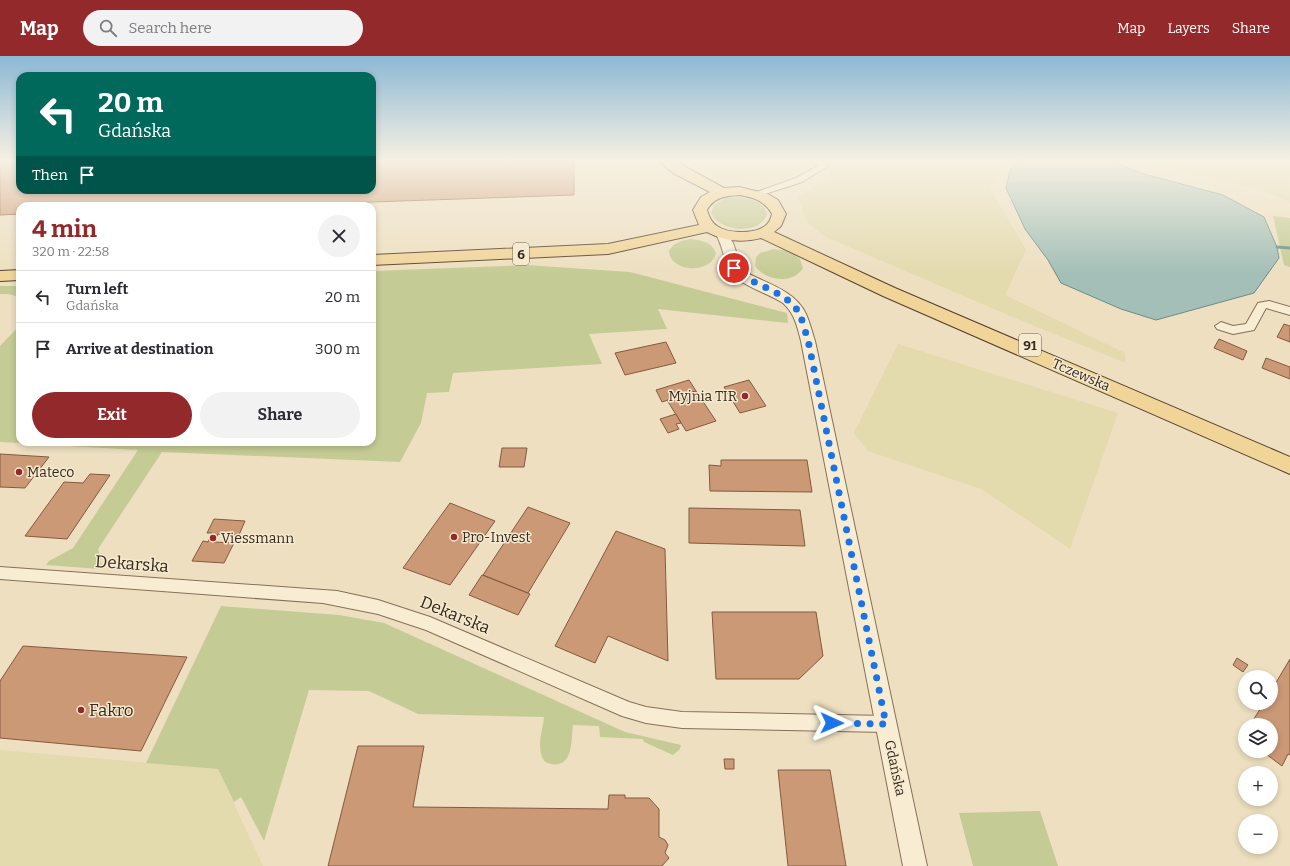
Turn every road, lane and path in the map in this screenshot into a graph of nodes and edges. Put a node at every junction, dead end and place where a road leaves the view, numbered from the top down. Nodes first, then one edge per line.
1 (710, 198) edge
2 (764, 198) edge
3 (777, 198) edge
4 (707, 199) joint
5 (772, 202) junction
6 (710, 226) junction
7 (762, 232) junction
8 (732, 257) junction
9 (376, 260) edge
10 (16, 275) edge
11 (0, 276) edge
12 (1290, 311) edge
13 (1221, 326) dead end
14 (1290, 457) edge
15 (1290, 466) edge
16 (0, 573) edge
17 (886, 724) junction
18 (915, 866) edge

1 - 4 main road
2 - 5 main road
3 - 5 street
4 - 6 main road
5 - 7 main road
6 - 7 main road, 6
6 - 8 street, Gdańska
6 - 9 main road, 6
7 - 8 street
7 - 14 main road, Tczewska / 91
7 - 15 main road, Tczewska / 91
8 - 17 street, Gdańska
10 - 11 main road
12 - 13 street
16 - 17 street, Dekarska
17 - 18 street, Gdańska

